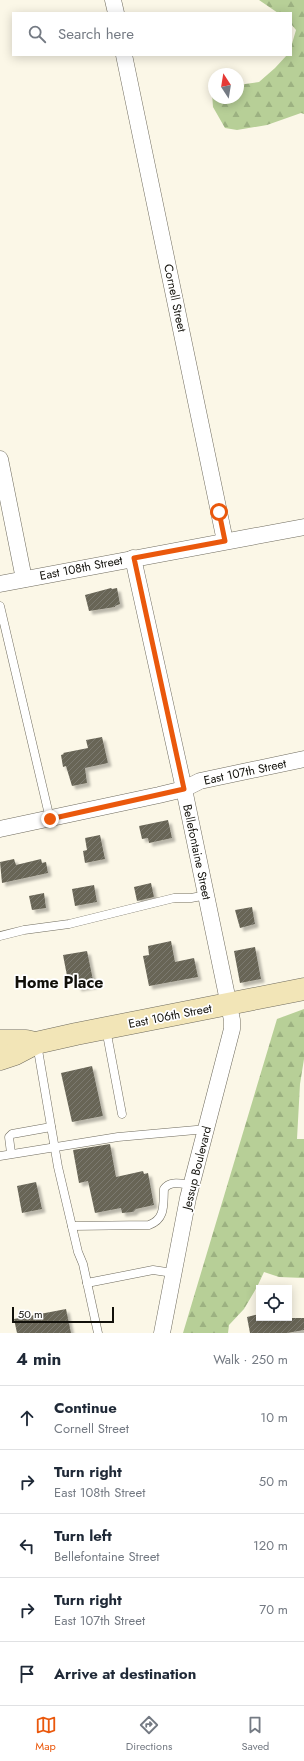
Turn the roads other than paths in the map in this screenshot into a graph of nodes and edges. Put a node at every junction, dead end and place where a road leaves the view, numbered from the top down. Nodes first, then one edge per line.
1 (113, 0) edge
2 (116, 12) edge
3 (124, 56) edge
4 (0, 459) edge
5 (304, 526) edge
6 (225, 541) junction
7 (134, 558) junction
8 (24, 579) junction
9 (0, 584) edge
10 (0, 606) edge
11 (304, 759) edge
12 (184, 789) junction
13 (50, 819) junction
14 (0, 829) edge
15 (207, 895) junction
16 (0, 936) edge
17 (304, 989) edge
18 (229, 1005) junction
19 (106, 1028) junction
20 (0, 1042) edge
21 (36, 1043) junction
22 (0, 1059) edge
23 (122, 1114) dead end
24 (51, 1127) junction
25 (207, 1129) junction
26 (54, 1146) junction
27 (11, 1153) junction
28 (0, 1156) edge
29 (192, 1184) junction
30 (72, 1226) junction
31 (174, 1273) junction
32 (87, 1283) junction
33 (98, 1333) edge
34 (162, 1333) edge

1 - 2 street
3 - 6 street, Cornell Street
4 - 8 street
5 - 6 street, East 108th Street
6 - 7 street, East 108th Street
7 - 8 street, East 108th Street
7 - 12 street, Bellefontaine Street
8 - 9 street, East 108th Street
10 - 13 lane
11 - 12 street, East 107th Street
12 - 13 street, East 107th Street
12 - 15 street, Bellefontaine Street
13 - 14 street, East 107th Street
15 - 16 lane
15 - 18 street, Bellefontaine Street
17 - 18 street, East 106th Street
18 - 19 street, East 106th Street
18 - 25 street, Jessup Boulevard
19 - 21 street, East 106th Street
19 - 23 lane
20 - 21 street, East 106th Street
21 - 22 street, East 106th Street
21 - 24 lane
24 - 26 lane
24 - 27 lane
25 - 26 lane
25 - 29 street, Jessup Boulevard
26 - 27 lane
26 - 30 lane
27 - 28 lane
29 - 30 lane
29 - 31 street, Jessup Boulevard
30 - 32 lane
31 - 32 lane
31 - 34 street, Jessup Boulevard
32 - 33 lane

